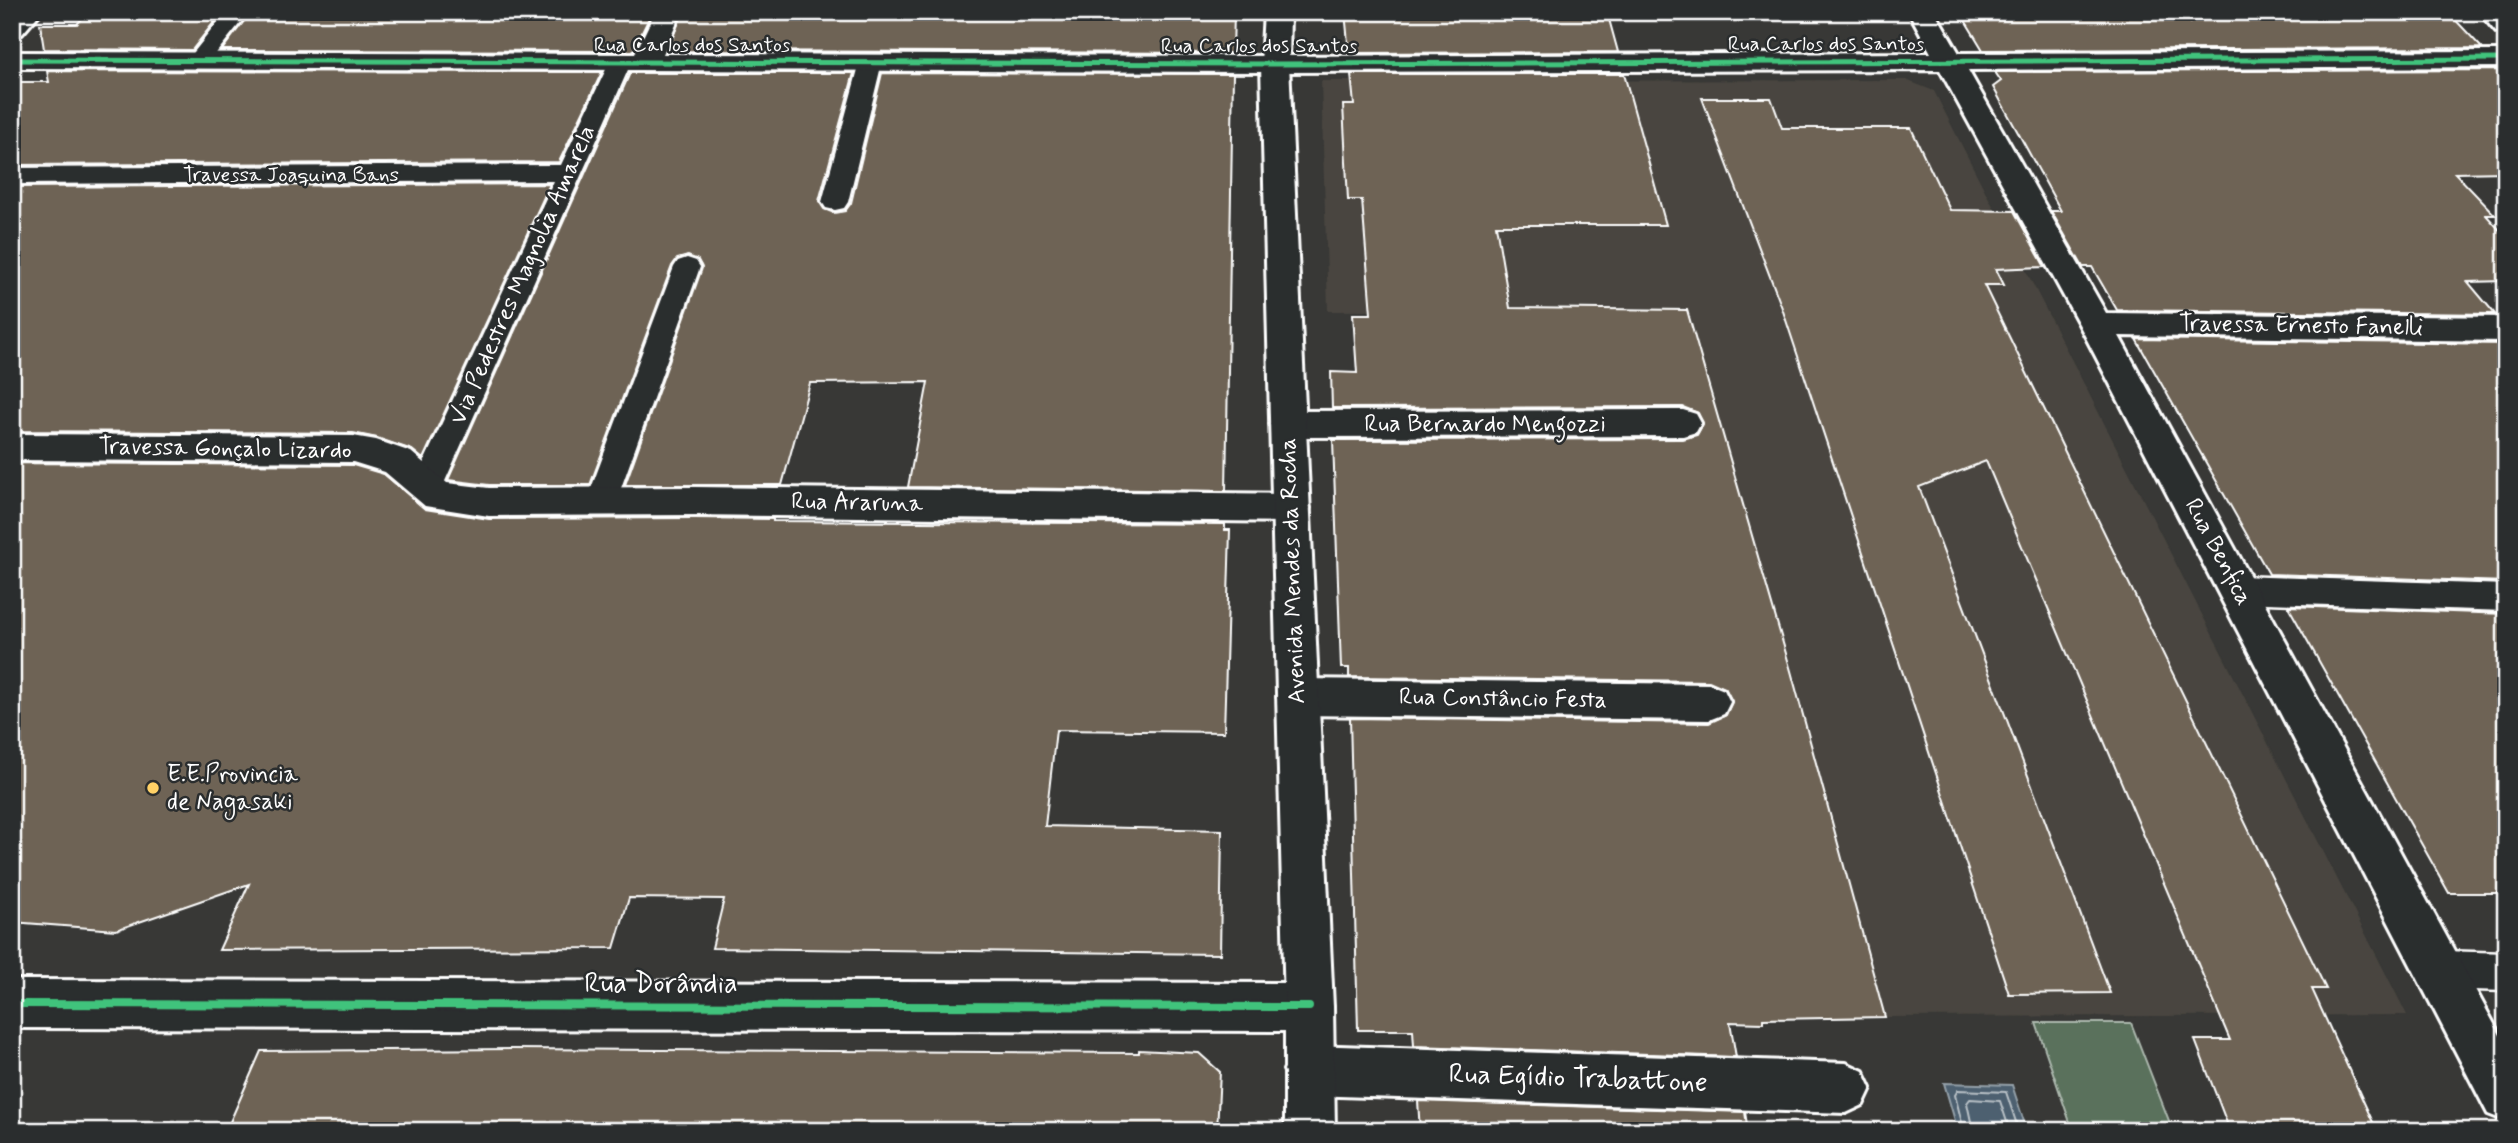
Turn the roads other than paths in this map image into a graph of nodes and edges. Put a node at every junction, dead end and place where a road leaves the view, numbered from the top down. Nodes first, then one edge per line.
1 (28, 12) edge
2 (238, 12) edge
3 (668, 12) edge
4 (1277, 12) edge
5 (1922, 12) edge
6 (2492, 12) edge
7 (2506, 26) edge
8 (12, 29) edge
9 (2506, 59) edge
10 (12, 60) edge
11 (1948, 61) junction
12 (197, 62) junction
13 (871, 62) junction
14 (632, 63) junction
15 (1275, 64) junction
16 (569, 173) junction
17 (12, 176) edge
18 (835, 202) dead end
19 (687, 267) dead end
20 (2096, 324) junction
21 (2506, 329) edge
22 (1683, 423) dead end
23 (1288, 424) junction
24 (12, 447) edge
25 (427, 488) junction
26 (601, 502) junction
27 (1291, 508) junction
28 (2238, 589) junction
29 (2506, 598) edge
30 (1298, 697) junction
31 (1709, 702) dead end
32 (2441, 970) junction
33 (2506, 972) edge
34 (12, 1004) edge
35 (1309, 1007) junction
36 (1309, 1070) junction
37 (1846, 1088) dead end
38 (2506, 1096) edge
39 (1310, 1131) edge

1 - 8 street
2 - 12 lane
3 - 14 street
4 - 15 street, Avenida Mendes da Rocha
5 - 11 street, Rua Benfica
6 - 7 street
9 - 11 street, Rua Carlos dos Santos
10 - 12 street, Rua Carlos dos Santos
11 - 15 street, Rua Carlos dos Santos
11 - 20 street, Rua Benfica
12 - 14 street, Rua Carlos dos Santos
13 - 14 street, Rua Carlos dos Santos
13 - 15 street, Rua Carlos dos Santos
13 - 18 lane
14 - 16 lane, Via Pedestres Magnolia Amarela
15 - 23 street, Avenida Mendes da Rocha
16 - 17 lane, Travessa Joaquina Bans
16 - 25 lane, Via Pedestres Magnolia Amarela
19 - 26 lane
20 - 21 street, Travessa Ernesto Fanelli
20 - 28 street, Rua Benfica
22 - 23 street, Rua Bernardo Mengozzi
23 - 27 street, Avenida Mendes da Rocha
24 - 25 street, Travessa Gonçalo Lizardo
25 - 26 street, Rua Araruna
26 - 27 street, Rua Araruna
27 - 30 street, Avenida Mendes da Rocha
28 - 29 lane
28 - 32 street, Rua Benfica
30 - 31 street, Rua Constâncio Festa
30 - 35 street, Avenida Mendes da Rocha
32 - 33 lane
32 - 38 street, Rua Benfica
34 - 35 street, Rua Dorândia
35 - 36 street, Avenida Mendes da Rocha
36 - 37 street, Rua Egídio Trabattone
36 - 39 street, Avenida Mendes da Rocha

